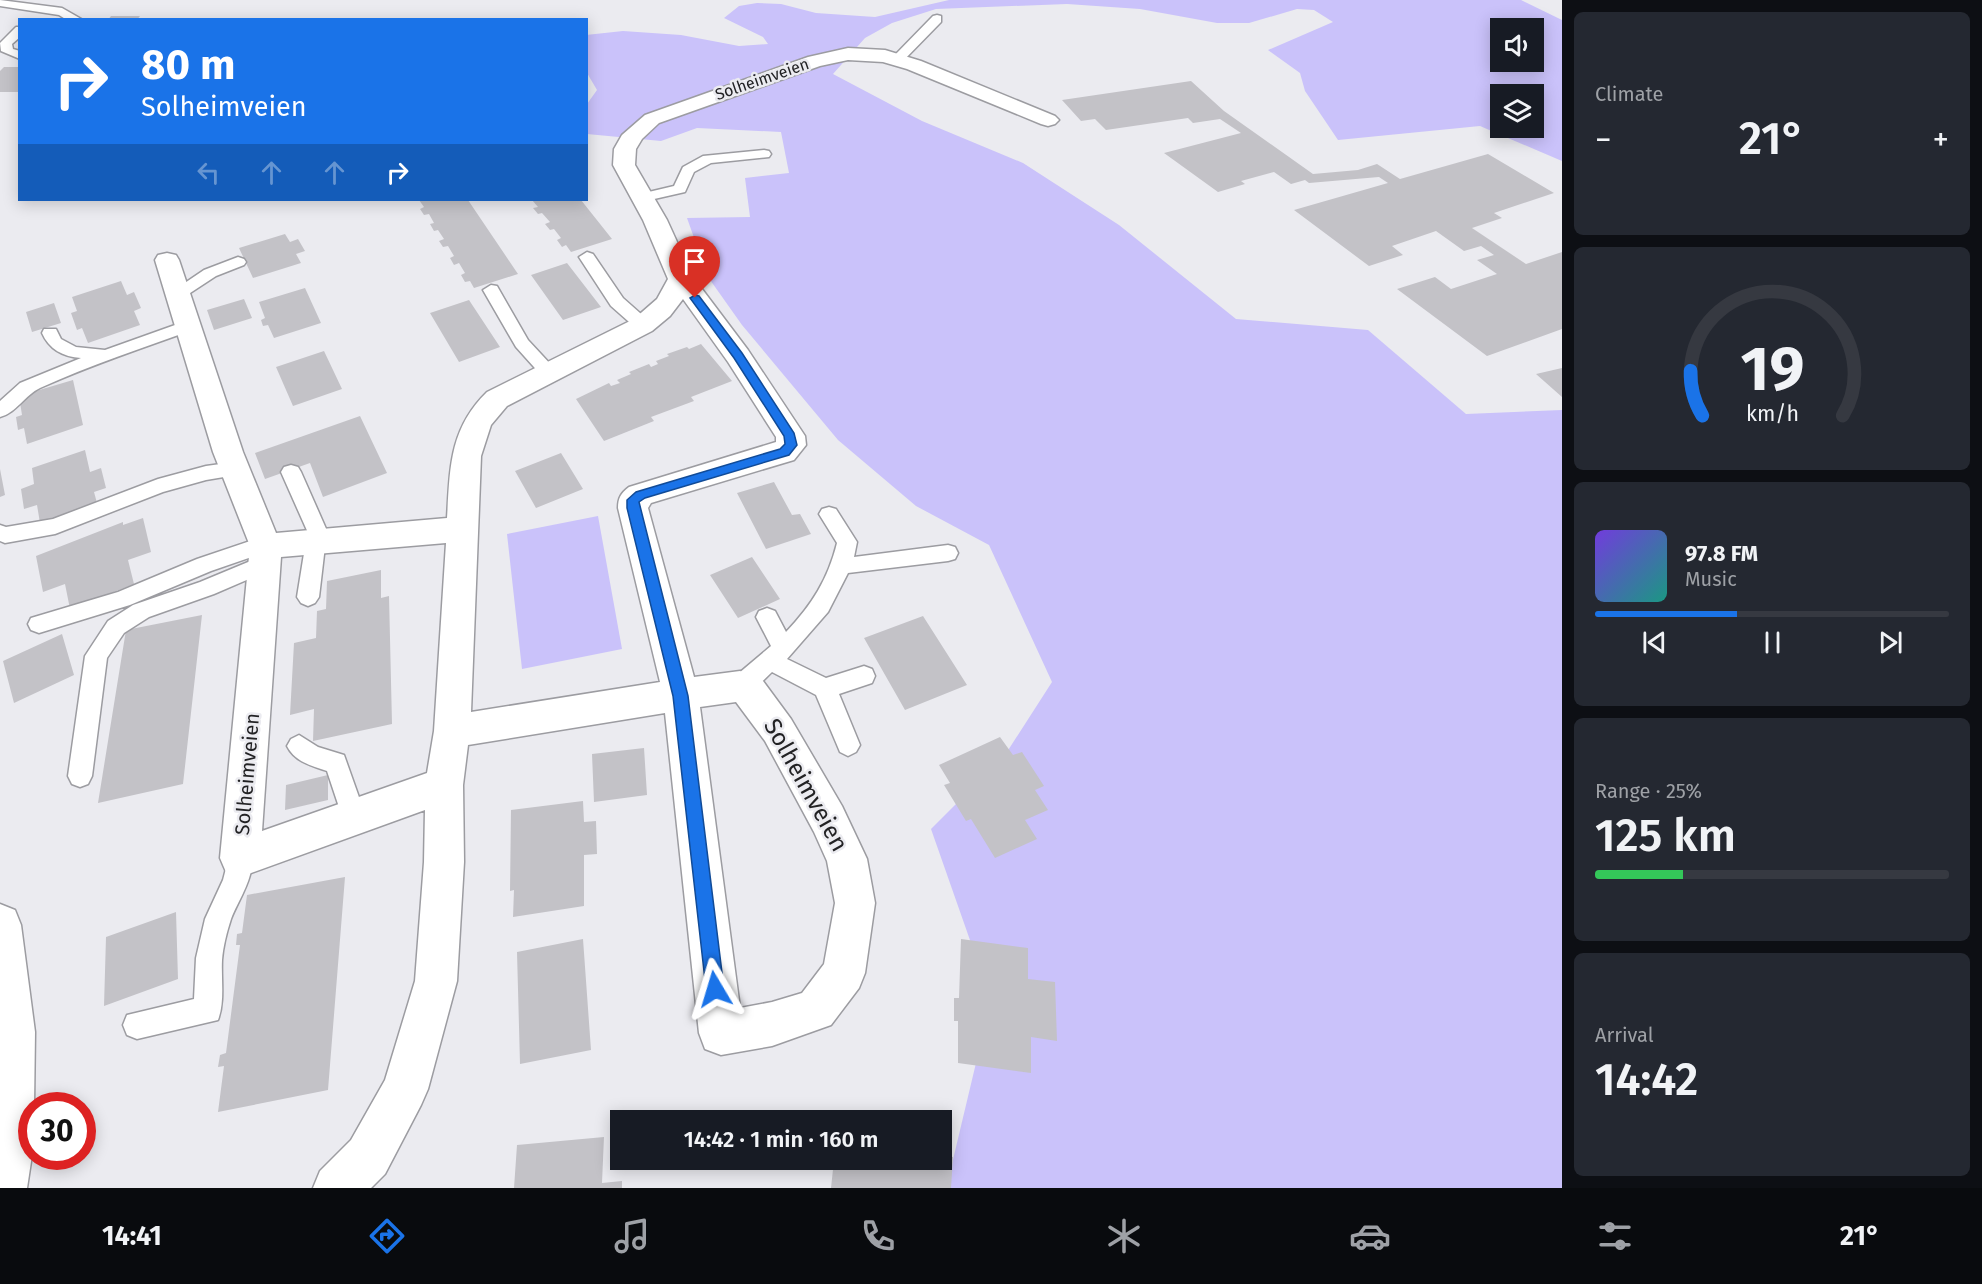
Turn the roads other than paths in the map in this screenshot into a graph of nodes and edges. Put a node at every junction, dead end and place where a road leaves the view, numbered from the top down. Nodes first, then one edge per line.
1 (0, 3) edge
2 (24, 7) junction
3 (28, 18) edge
4 (72, 18) edge
5 (937, 19) dead end
6 (18, 32) edge
7 (18, 54) edge
8 (897, 60) junction
9 (1048, 120) dead end
10 (764, 154) dead end
11 (641, 198) junction
12 (587, 258) dead end
13 (167, 260) dead end
14 (238, 262) dead end
15 (681, 279) junction
16 (491, 290) dead end
17 (178, 293) junction
18 (189, 325) junction
19 (643, 325) junction
20 (50, 333) dead end
21 (107, 355) junction
22 (548, 372) junction
23 (0, 411) edge
24 (235, 469) junction
25 (291, 472) dead end
26 (829, 514) dead end
27 (463, 529) junction
28 (0, 533) edge
29 (318, 541) junction
30 (265, 551) junction
31 (948, 553) dead end
32 (843, 566) junction
33 (308, 597) dead end
34 (767, 617) dead end
35 (39, 624) dead end
36 (777, 655) junction
37 (864, 676) dead end
38 (740, 686) junction
39 (825, 688) junction
40 (681, 696) junction
41 (452, 732) junction
42 (848, 745) dead end
43 (299, 746) dead end
44 (80, 776) dead end
45 (444, 785) junction
46 (354, 817) junction
47 (240, 858) junction
48 (0, 926) edge
49 (137, 1025) dead end
50 (6, 1043) edge
51 (3, 1188) edge
52 (337, 1188) edge

1 - 2 lane
2 - 3 lane
2 - 4 lane
5 - 8 lane
6 - 7 lane
8 - 9 street, Solheimveien
8 - 11 street, Solheimveien
10 - 11 lane
11 - 15 street, Solheimveien
12 - 19 lane
13 - 17 street, Solheimveien
14 - 17 lane
15 - 19 street
15 - 40 street, Solheimveien
16 - 22 lane
17 - 18 street, Solheimveien
18 - 21 lane
18 - 24 street, Solheimveien
19 - 22 street
20 - 21 lane
21 - 23 lane
22 - 27 street
24 - 28 lane
24 - 30 street, Solheimveien
25 - 29 lane
26 - 32 lane
27 - 29 street
27 - 41 street
29 - 30 street
29 - 33 lane
30 - 35 lane
30 - 44 lane
30 - 47 street, Solheimveien
31 - 32 lane
32 - 36 lane
34 - 36 lane
36 - 38 lane
36 - 39 lane
37 - 39 lane
38 - 40 street
38 - 40 street, Solheimveien
39 - 42 lane
40 - 41 street
41 - 45 street
43 - 46 lane
45 - 46 street, Solheimveien
45 - 52 street
46 - 47 street, Solheimveien
47 - 49 lane
48 - 50 street
50 - 51 street

